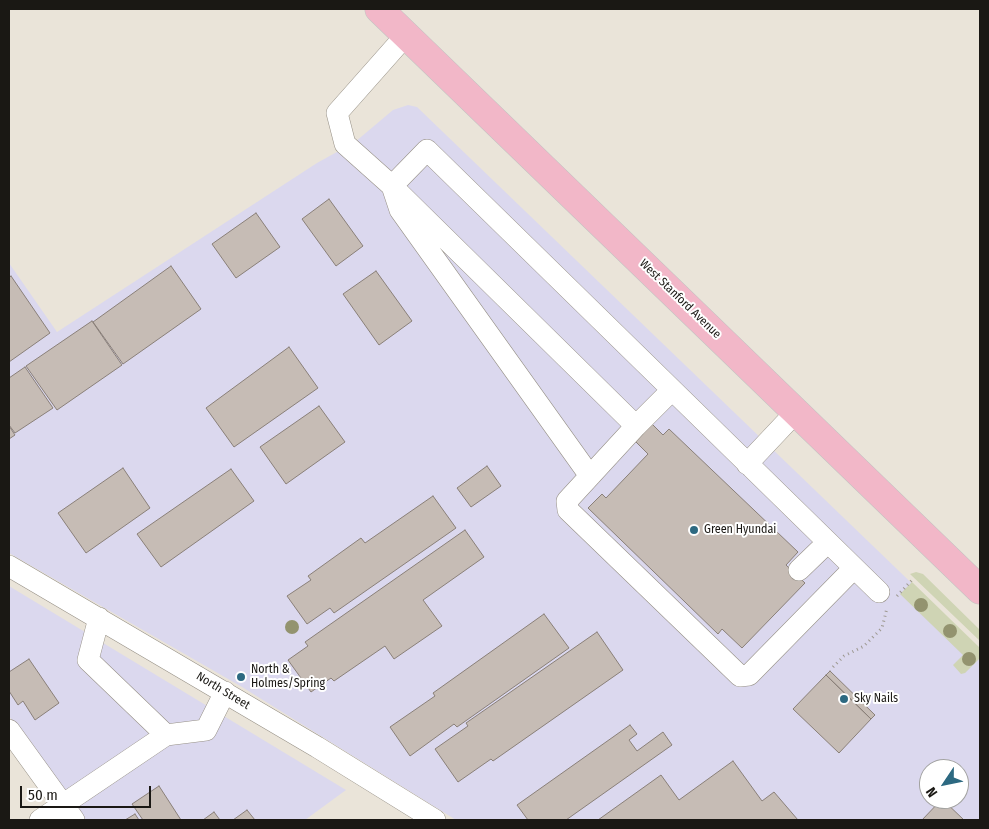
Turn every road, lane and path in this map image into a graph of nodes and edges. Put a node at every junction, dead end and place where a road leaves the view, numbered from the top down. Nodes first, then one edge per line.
1 (379, 9) edge
2 (406, 35) junction
3 (392, 186) junction
4 (672, 390) junction
5 (796, 412) junction
6 (636, 426) junction
7 (747, 464) junction
8 (590, 476) junction
9 (827, 542) junction
10 (9, 566) edge
11 (854, 568) junction
12 (799, 570) dead end
13 (912, 580) dead end
14 (980, 590) edge
15 (887, 599) junction
16 (99, 618) junction
17 (833, 667) dead end
18 (225, 692) junction
19 (9, 730) edge
20 (166, 735) junction
21 (69, 813) edge
22 (40, 820) edge
23 (435, 820) edge

1 - 2 main road, West Stanford Avenue
2 - 3 street
2 - 5 main road, West Stanford Avenue
3 - 4 street
3 - 6 street
3 - 8 street
4 - 6 street
4 - 7 street
5 - 7 street
5 - 14 main road, West Stanford Avenue
6 - 8 street
7 - 9 street
8 - 11 street
9 - 11 street
9 - 12 street
10 - 16 street, North Street
11 - 15 street
13 - 15 path
15 - 17 path
16 - 18 street, North Street
16 - 20 street
18 - 20 street
18 - 23 street, North Street
19 - 21 street
20 - 21 street
21 - 22 street

